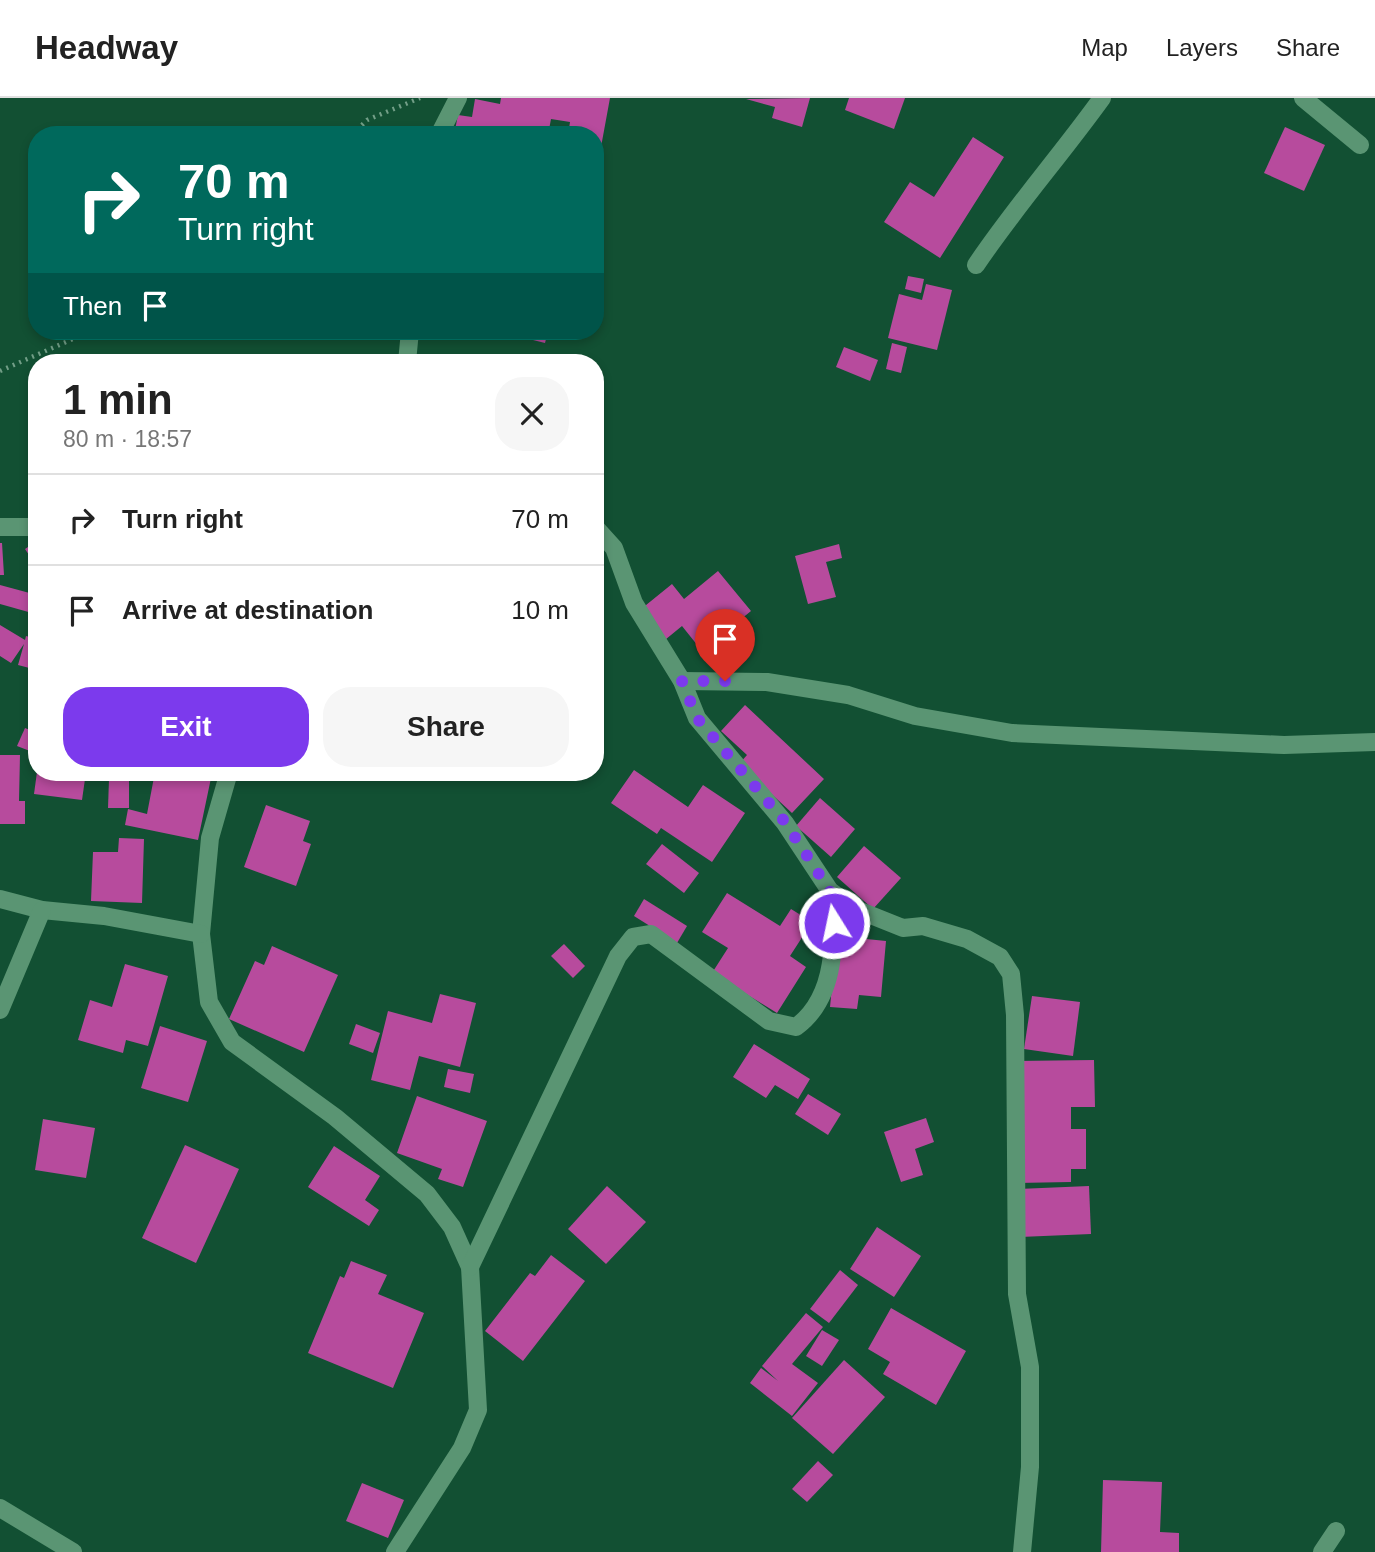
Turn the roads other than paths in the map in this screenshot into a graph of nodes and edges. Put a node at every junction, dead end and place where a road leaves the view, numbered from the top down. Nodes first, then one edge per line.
1 (458, 98) edge
2 (1102, 98) edge
3 (1303, 98) edge
4 (444, 126) edge
5 (1360, 145) dead end
6 (976, 265) dead end
7 (0, 527) edge
8 (28, 527) edge
9 (604, 537) edge
10 (682, 681) junction
11 (1375, 742) edge
12 (226, 781) edge
13 (830, 891) junction
14 (0, 899) edge
15 (42, 910) junction
16 (201, 934) junction
17 (0, 1010) edge
18 (470, 1267) junction
19 (0, 1508) edge
20 (1336, 1531) dead end
21 (74, 1552) edge
22 (395, 1552) edge
23 (1022, 1552) edge
24 (1322, 1552) edge

1 - 4 street
2 - 6 street
3 - 5 street
7 - 8 street
9 - 10 street
10 - 11 street
10 - 13 street
12 - 16 street
13 - 18 street
13 - 23 street
14 - 15 street
15 - 16 street
15 - 17 street
16 - 18 street
18 - 22 street
19 - 21 street
20 - 24 street

